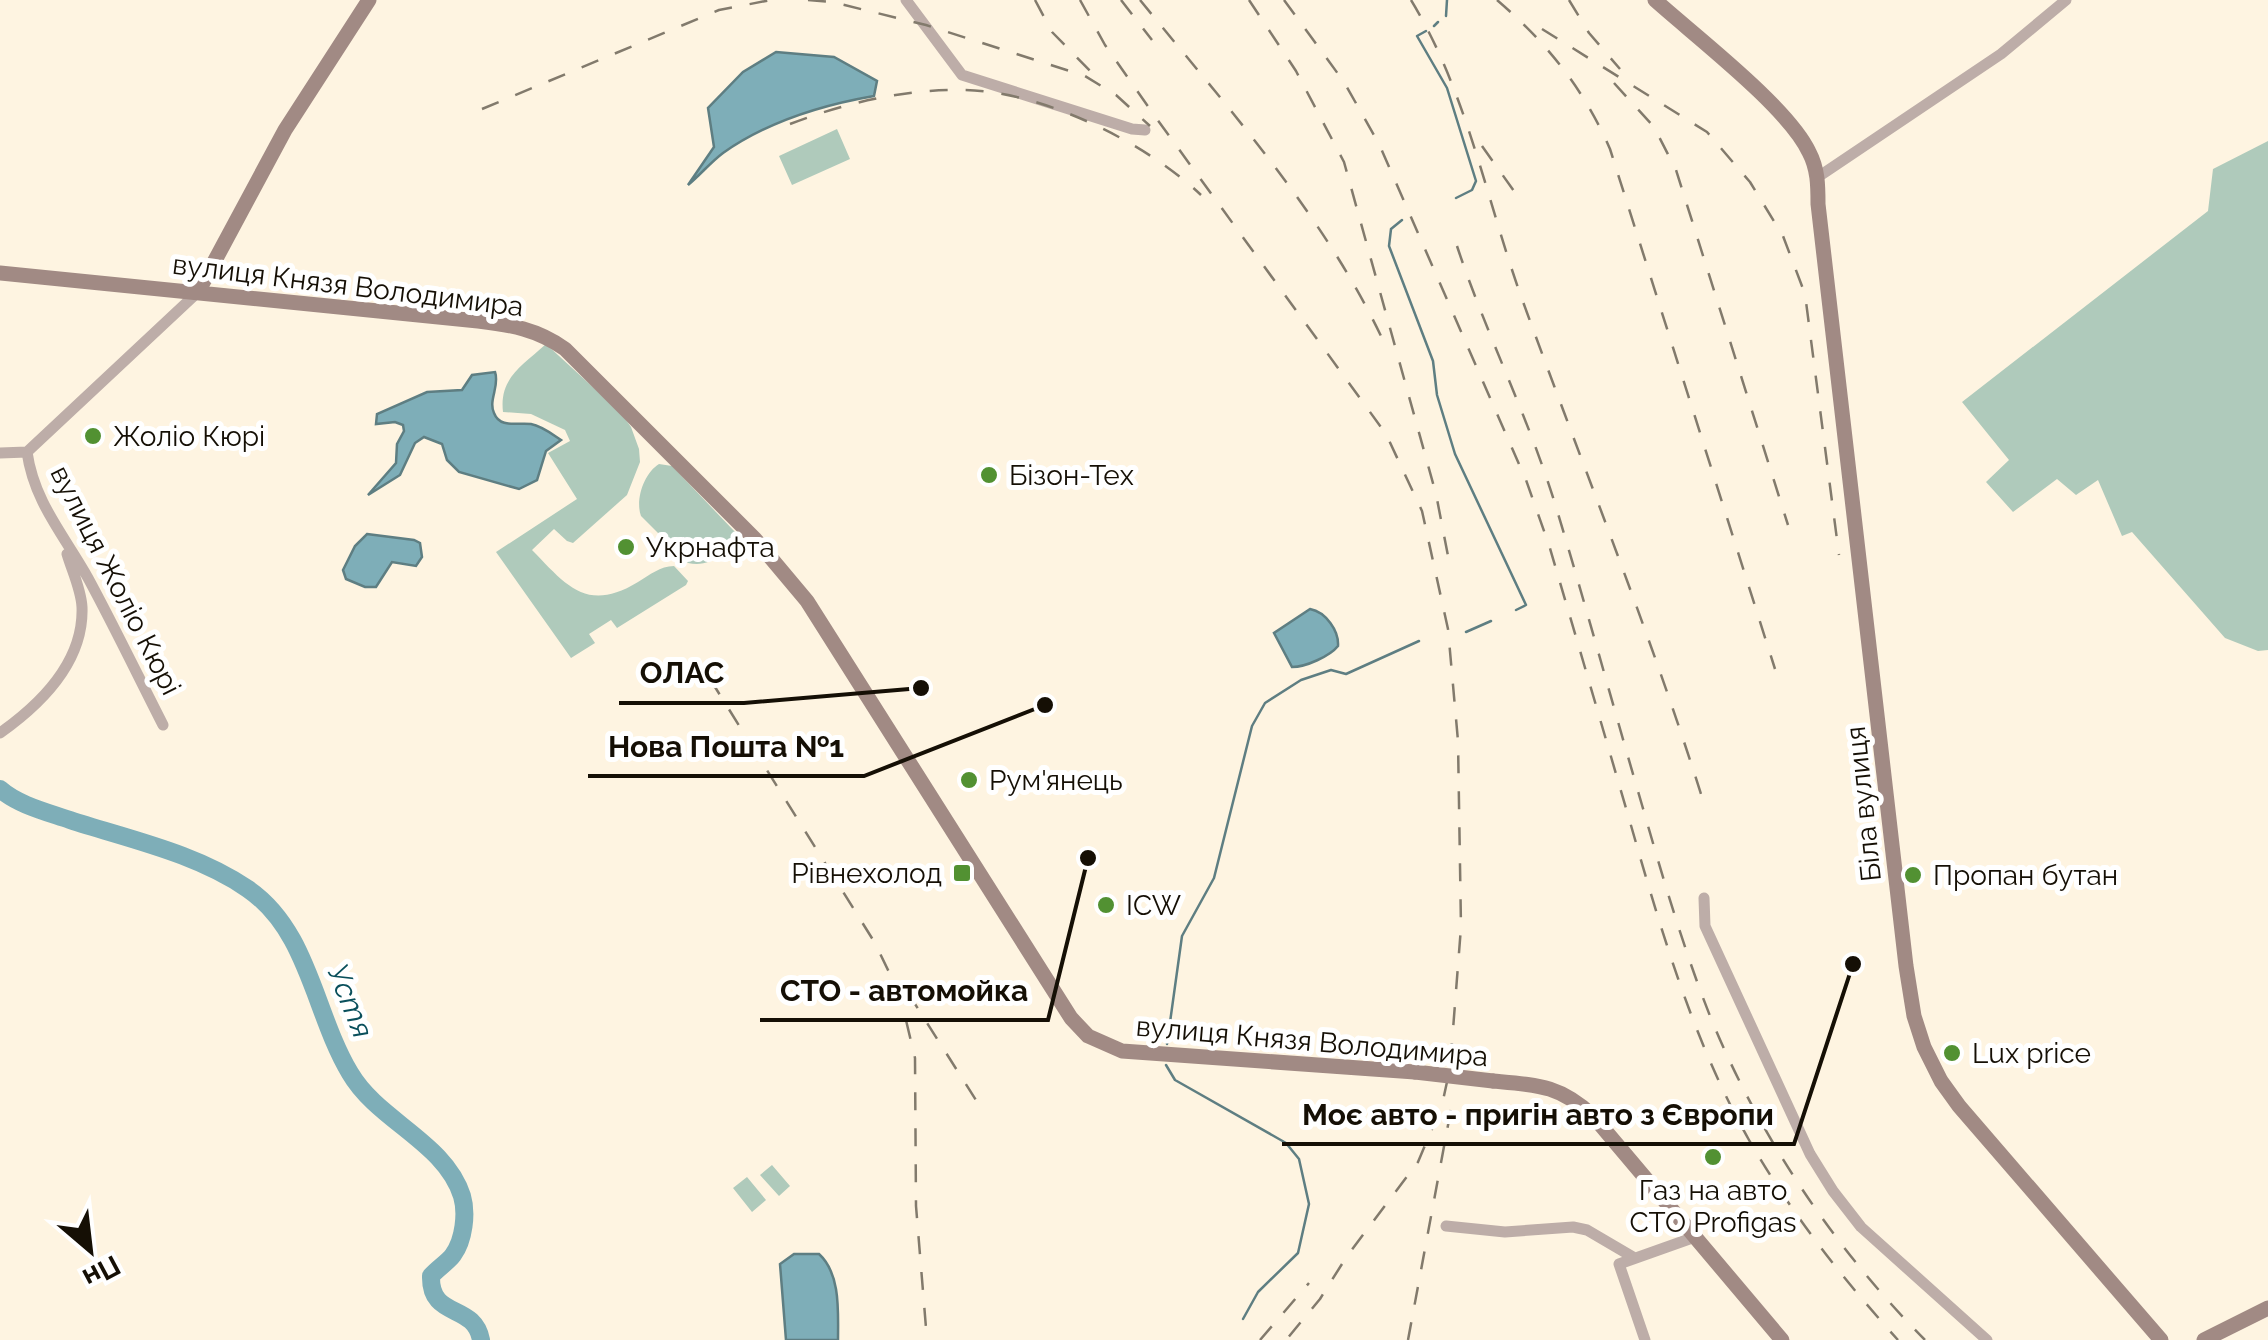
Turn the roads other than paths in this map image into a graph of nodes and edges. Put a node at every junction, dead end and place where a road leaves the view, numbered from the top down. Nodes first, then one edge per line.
1 (369, 0) edge
2 (906, 0) edge
3 (1655, 0) edge
4 (2041, 0) edge
5 (2066, 0) edge
6 (2051, 13) junction
7 (1146, 130) dead end
8 (1818, 177) junction
9 (0, 273) edge
10 (198, 292) junction
11 (26, 452) junction
12 (0, 453) edge
13 (62, 540) junction
14 (162, 726) dead end
15 (2, 731) edge
16 (1704, 898) dead end
17 (1446, 1226) dead end
18 (1695, 1237) junction
19 (1633, 1257) junction
20 (2268, 1308) edge
21 (1644, 1340) edge
22 (1782, 1340) edge
23 (1987, 1340) edge
24 (2161, 1340) edge
25 (2204, 1340) edge

1 - 10 main road
2 - 7 street
3 - 8 main road, Біла вулиця
4 - 6 street
5 - 6 street
6 - 8 street
8 - 24 main road, Біла вулиця
9 - 10 main road, вулиця Князя Володимира
10 - 11 street, вулиця Жоліо Кюрі
10 - 18 main road, вулиця Князя Володимира, bridge
11 - 12 street
11 - 13 street, вулиця Жоліо Кюрі
13 - 14 street, вулиця Жоліо Кюрі
13 - 15 street
16 - 23 street
17 - 19 street
18 - 19 street
18 - 22 main road, вулиця Князя Володимира
19 - 21 street
20 - 25 main road

